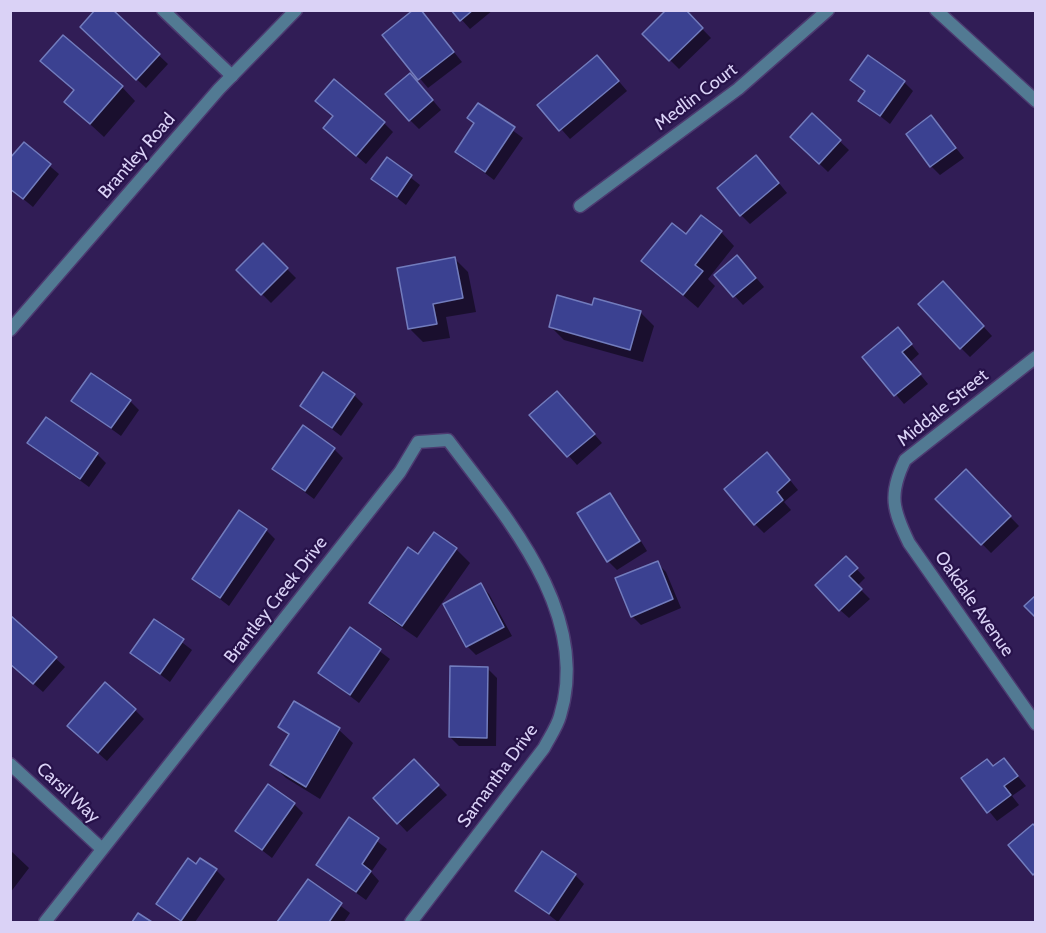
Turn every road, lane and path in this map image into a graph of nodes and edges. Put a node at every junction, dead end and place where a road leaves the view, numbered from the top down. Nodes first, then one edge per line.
1 (163, 10) edge
2 (296, 10) edge
3 (828, 10) edge
4 (936, 10) edge
5 (232, 75) junction
6 (1035, 101) edge
7 (580, 206) dead end
8 (10, 330) edge
9 (1035, 357) edge
10 (894, 500) joint
11 (537, 567) joint
12 (1034, 717) edge
13 (10, 764) edge
14 (102, 849) junction
15 (45, 922) edge
16 (411, 922) edge

1 - 5 street
2 - 5 street, Brantley Road
3 - 7 street, Medlin Court
4 - 6 street
5 - 8 street, Brantley Road
9 - 10 street, Middale Street
10 - 12 street, Oakdale Avenue
11 - 14 street, Brantley Creek Drive
11 - 16 street, Samantha Drive
13 - 14 street, Carsil Way
14 - 15 street, Brantley Creek Drive

